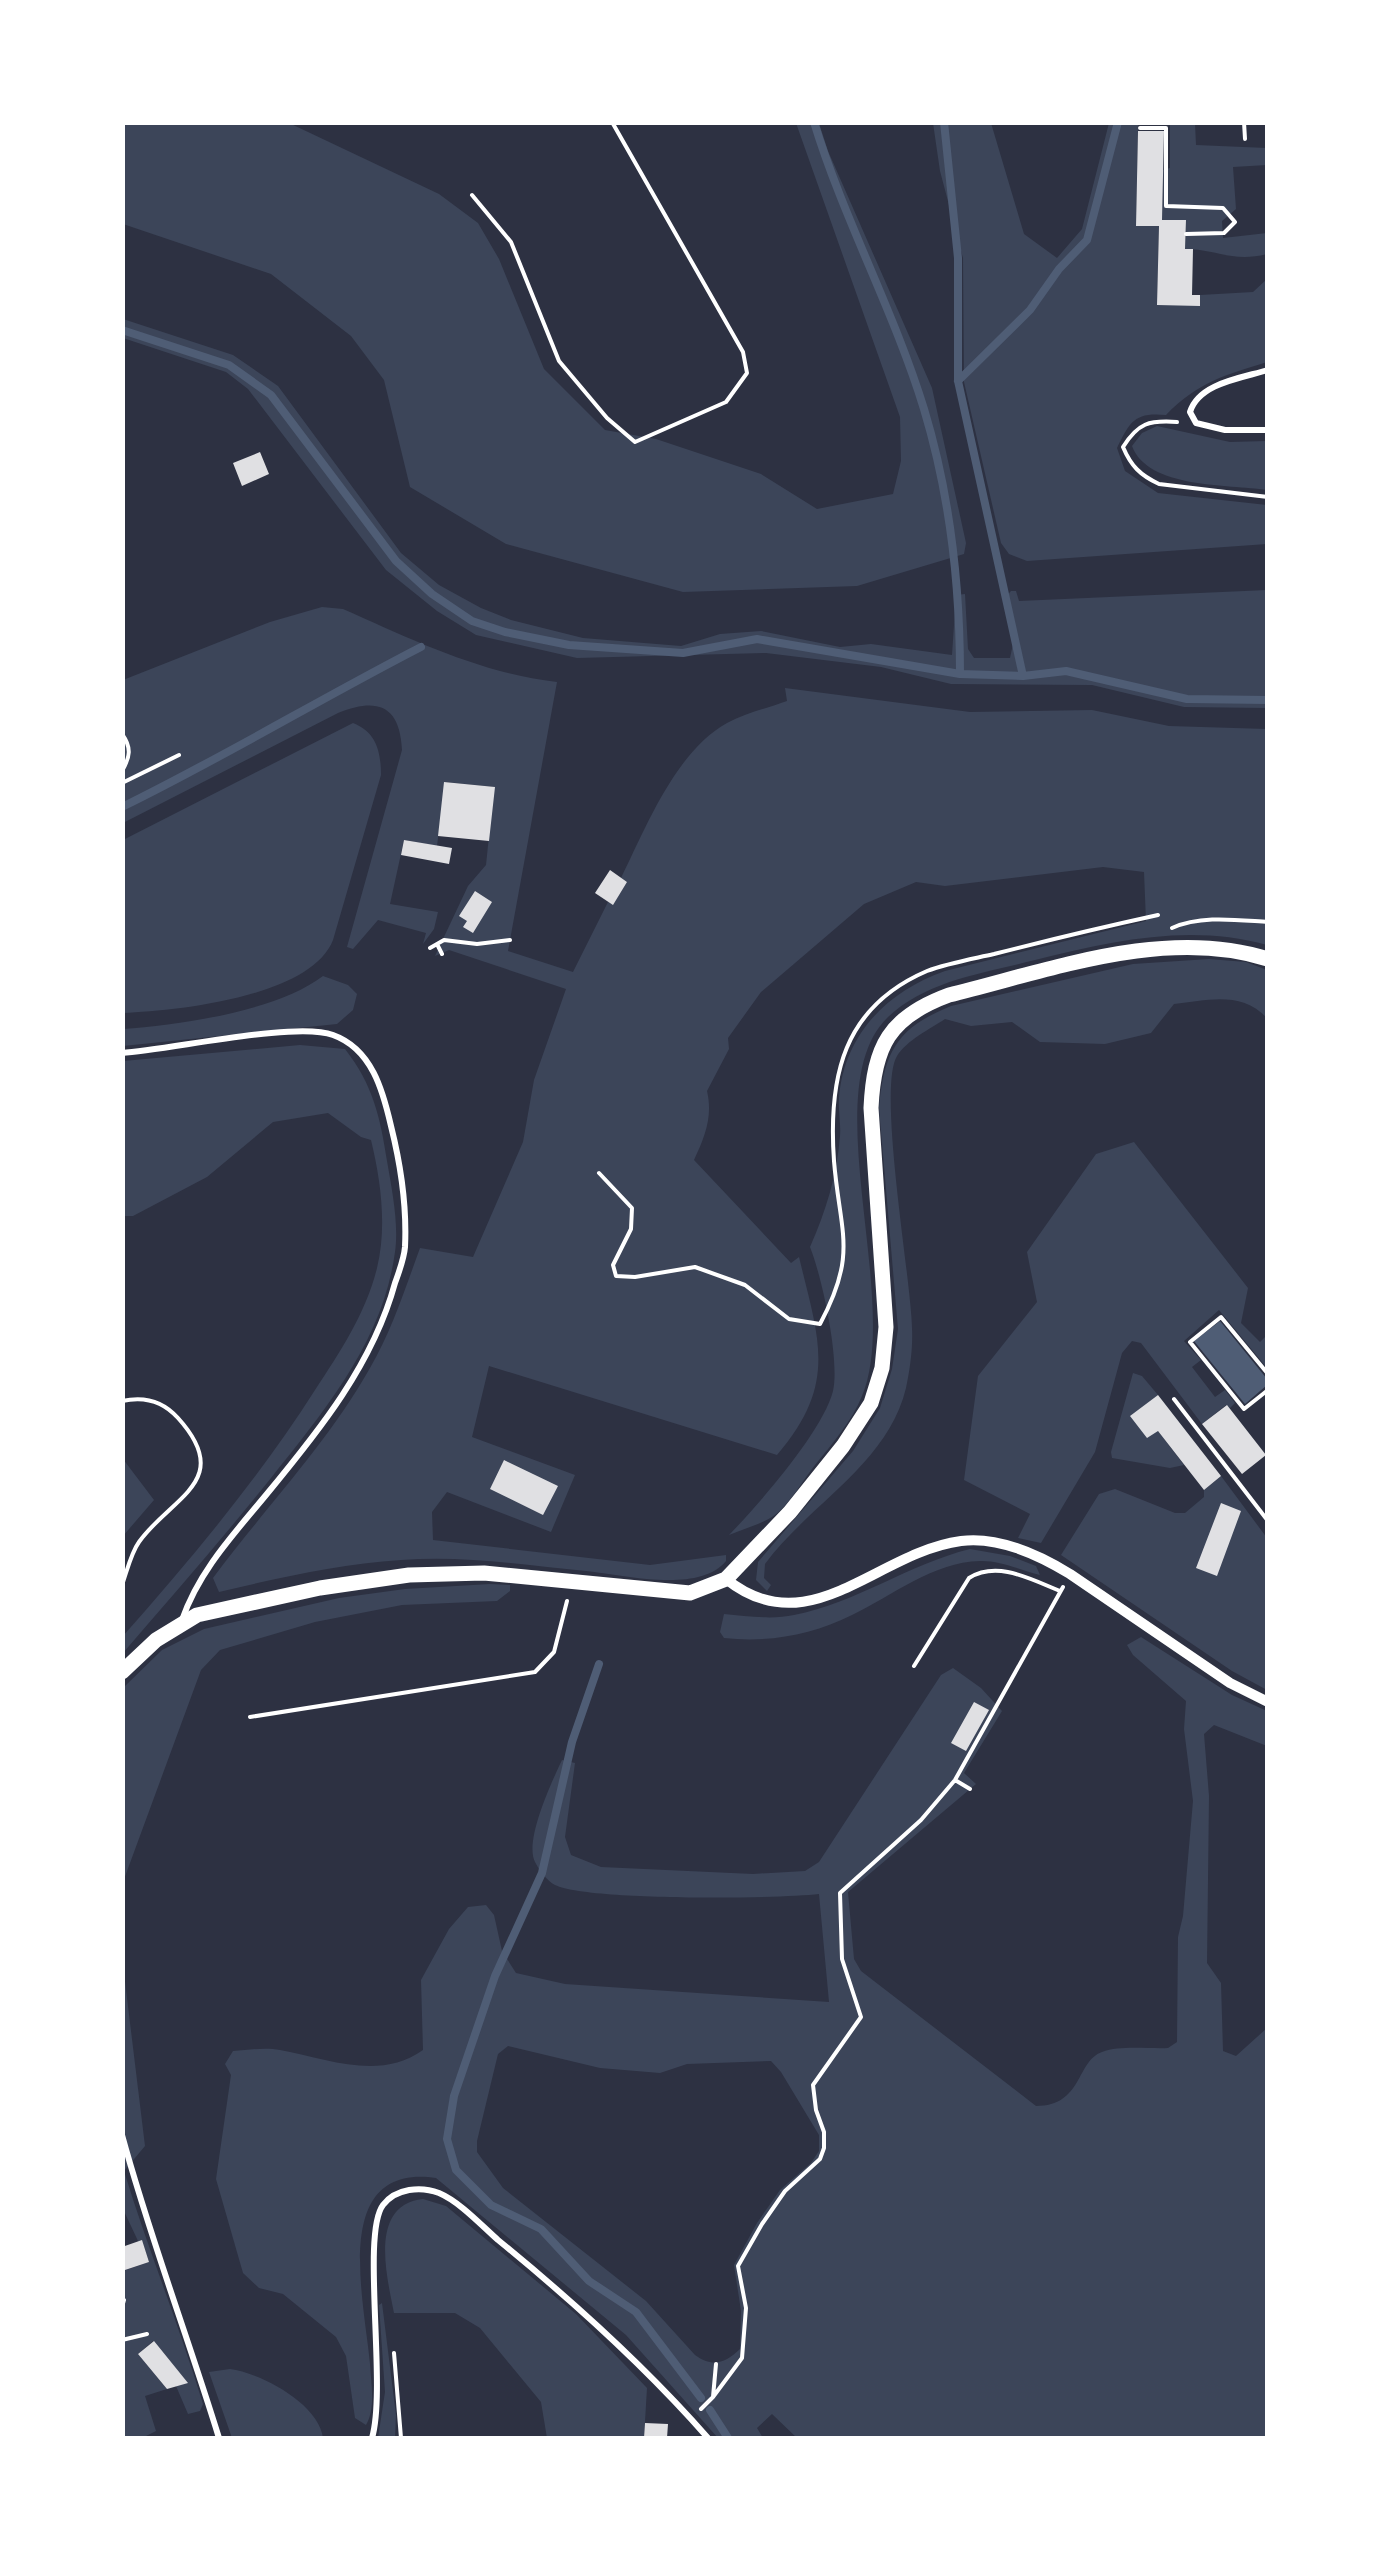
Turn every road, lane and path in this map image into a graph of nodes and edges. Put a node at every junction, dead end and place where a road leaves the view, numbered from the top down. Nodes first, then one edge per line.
1 (612, 122) edge
2 (1244, 122) edge
3 (1140, 128) dead end
4 (1246, 139) dead end
5 (472, 194) dead end
6 (1186, 234) dead end
7 (1268, 370) edge
8 (1196, 423) junction
9 (1268, 430) edge
10 (1268, 497) edge
11 (122, 734) edge
12 (179, 755) dead end
13 (122, 771) edge
14 (122, 783) edge
15 (1268, 922) edge
16 (1162, 932) dead end
17 (510, 940) dead end
18 (437, 944) junction
19 (430, 948) dead end
20 (442, 954) dead end
21 (1268, 959) edge
22 (122, 1052) edge
23 (599, 1173) dead end
24 (837, 1192) dead end
25 (1268, 1374) edge
26 (1268, 1390) edge
27 (1174, 1399) dead end
28 (122, 1401) edge
29 (1268, 1521) edge
30 (1070, 1574) junction
31 (726, 1579) junction
32 (572, 1582) junction
33 (122, 1584) edge
34 (1060, 1591) junction
35 (180, 1626) junction
36 (914, 1666) dead end
37 (122, 1672) edge
38 (1268, 1702) edge
39 (250, 1717) dead end
40 (955, 1780) junction
41 (970, 1789) dead end
42 (122, 2134) edge
43 (124, 2300) edge
44 (122, 2307) edge
45 (147, 2334) dead end
46 (122, 2340) edge
47 (716, 2364) dead end
48 (713, 2397) junction
49 (691, 2420) junction
50 (219, 2438) edge
51 (372, 2438) edge
52 (708, 2438) edge

1 - 5 path
2 - 4 path
3 - 6 path
7 - 8 lane
8 - 9 lane
8 - 10 path
11 - 13 path
12 - 14 path
15 - 16 path
17 - 18 path
18 - 19 path
18 - 20 path
21 - 31 street
22 - 35 lane
23 - 24 path
25 - 26 path
27 - 29 path
28 - 33 path
30 - 31 street
30 - 34 path
30 - 38 street
31 - 32 street
32 - 35 street
32 - 39 path
34 - 36 path
34 - 40 path
35 - 37 street
40 - 41 path
40 - 48 path
42 - 50 lane
43 - 44 path
45 - 46 path
47 - 48 path
48 - 49 path
49 - 51 lane
49 - 52 lane

